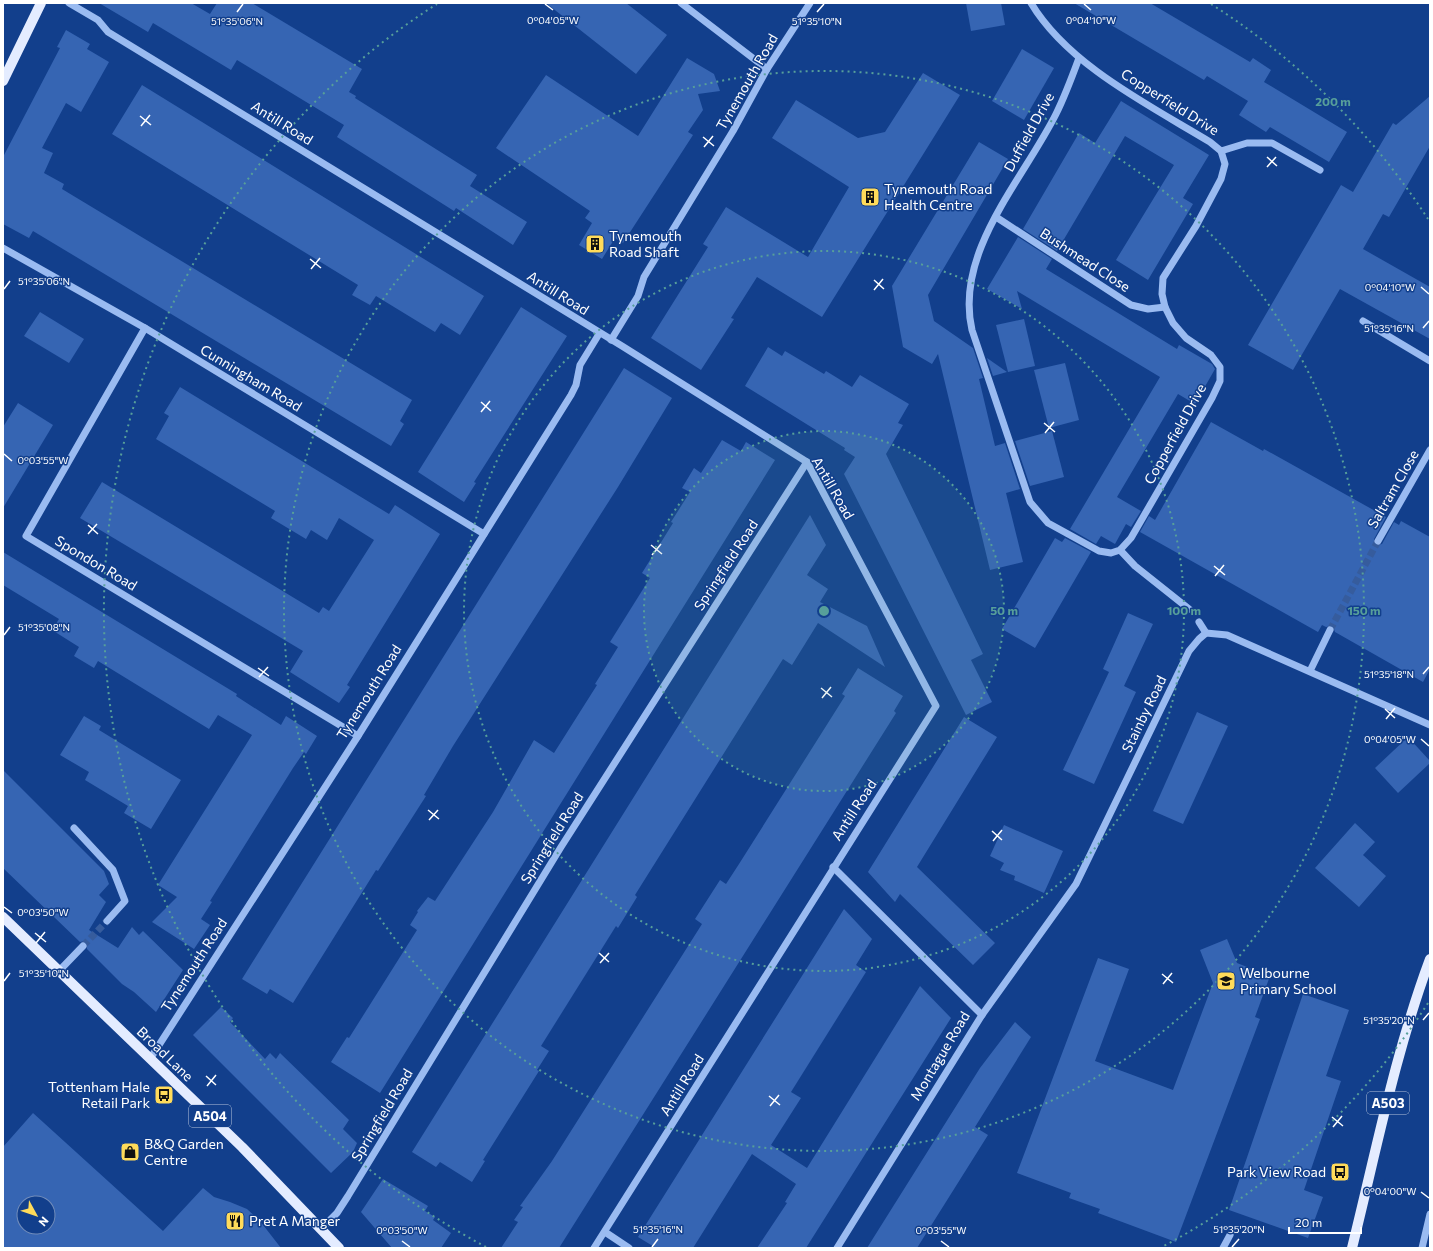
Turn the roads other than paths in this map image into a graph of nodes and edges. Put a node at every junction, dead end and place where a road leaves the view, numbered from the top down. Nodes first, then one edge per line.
1 (41, 3) edge
2 (69, 3) edge
3 (681, 3) edge
4 (810, 3) edge
5 (1032, 3) edge
6 (1079, 58) junction
7 (767, 69) junction
8 (3, 81) edge
9 (1221, 151) junction
10 (1320, 170) dead end
11 (996, 217) junction
12 (3, 248) edge
13 (1165, 307) junction
14 (1363, 321) dead end
15 (145, 328) junction
16 (599, 334) junction
17 (611, 340) junction
18 (1430, 361) edge
19 (1430, 450) edge
20 (807, 462) junction
21 (484, 534) junction
22 (1378, 541) tunnel mouth
23 (1120, 550) junction
24 (1189, 609) dead end
25 (1199, 622) dead end
26 (1330, 630) tunnel mouth
27 (1206, 634) junction
28 (1310, 672) junction
29 (1430, 725) edge
30 (358, 736) junction
31 (74, 828) dead end
32 (833, 867) junction
33 (3, 917) edge
34 (107, 921) tunnel mouth
35 (83, 946) tunnel mouth
36 (1430, 959) edge
37 (58, 972) junction
38 (982, 1015) junction
39 (150, 1058) junction
40 (1430, 1214) edge
41 (322, 1229) junction
42 (605, 1232) junction
43 (1230, 1235) dead end
44 (339, 1248) edge
45 (594, 1248) edge
46 (629, 1248) edge
47 (837, 1248) edge
48 (1223, 1248) edge
49 (1352, 1248) edge
50 (1422, 1248) edge

1 - 8 main road
2 - 16 street, Antill Road
3 - 7 street
4 - 7 street, Tynemouth Road
5 - 6 street, Copperfield Drive
6 - 9 street, Copperfield Drive
6 - 11 street, Duffield Drive
7 - 17 street, Tynemouth Road
9 - 10 street
9 - 13 street, Copperfield Drive
11 - 13 street, Bushmead Close
11 - 23 street, Duffield Drive
12 - 15 street, Cunningham Road
13 - 23 street, Copperfield Drive
14 - 18 street
15 - 21 street, Cunningham Road
15 - 30 street, Spondon Road
16 - 17 street, Antill Road
16 - 21 street, Tynemouth Road
17 - 20 street, Antill Road
19 - 22 street, Saltram Close
20 - 32 street, Antill Road
20 - 41 street, Springfield Road
21 - 30 street, Tynemouth Road
23 - 24 street
25 - 27 street
26 - 28 street
27 - 28 street
27 - 38 street, Stainby Road
28 - 29 street
30 - 39 street, Tynemouth Road
31 - 34 street
32 - 38 street, Montague Road
32 - 42 street, Antill Road
33 - 37 main road, Broad Lane / A504
35 - 37 street
36 - 49 main road, A503
37 - 39 main road, Broad Lane / A504
38 - 47 street, Montague Road
39 - 41 main road, Broad Lane / A504
40 - 50 street
41 - 44 main road, Broad Lane / A504
42 - 45 street, Antill Road
42 - 46 street
43 - 48 street

